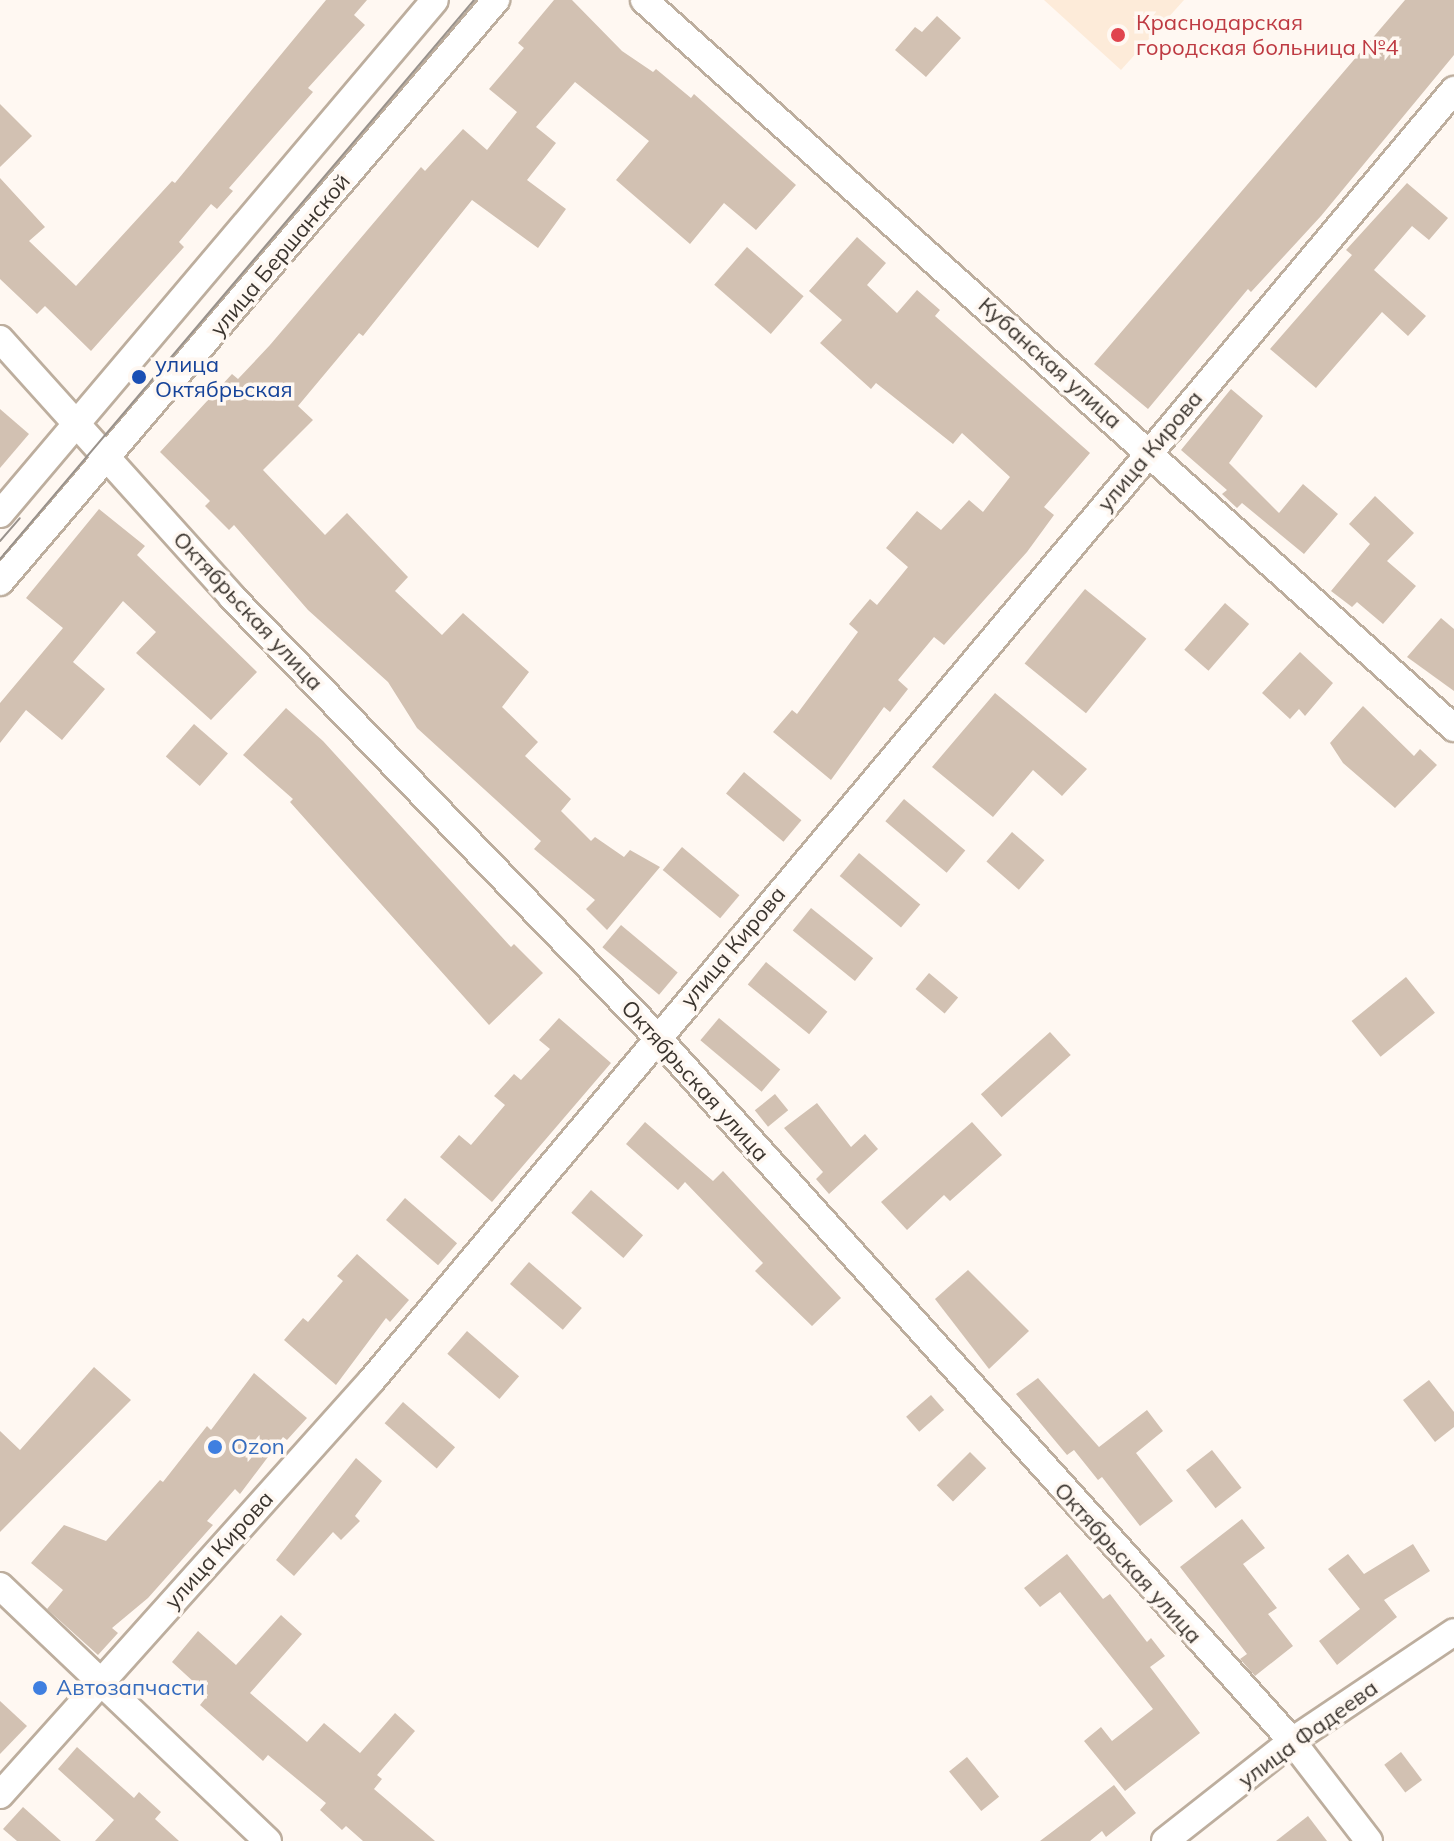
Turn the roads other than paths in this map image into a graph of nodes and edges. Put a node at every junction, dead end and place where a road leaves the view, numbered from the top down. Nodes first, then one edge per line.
1 (435, 0) edge
2 (496, 0) edge
3 (644, 0) edge
4 (1454, 90) edge
5 (0, 339) edge
6 (77, 422) junction
7 (1149, 452) junction
8 (107, 458) junction
9 (0, 514) edge
10 (0, 582) edge
11 (1454, 728) edge
12 (657, 1037) junction
13 (0, 1586) edge
14 (1454, 1632) edge
15 (100, 1683) junction
16 (1292, 1741) junction
17 (0, 1795) edge
18 (268, 1841) edge
19 (1165, 1841) edge
20 (1369, 1841) edge

1 - 6 street, улица Бершанской
2 - 8 street, улица Бершанской
3 - 7 street, Кубанская улица
4 - 7 street, улица Кирова
5 - 6 street, Октябрьская улица
6 - 8 street, Октябрьская улица
6 - 9 street, улица Бершанской
7 - 11 street, Кубанская улица
7 - 12 street, улица Кирова
8 - 10 street, улица Бершанской
8 - 12 street, Октябрьская улица
12 - 15 street, улица Кирова
12 - 16 street, Октябрьская улица
13 - 15 street
14 - 16 street, улица Фадеева
15 - 17 street, улица Кирова
15 - 18 street
16 - 19 street, улица Фадеева
16 - 20 street, Октябрьская улица

